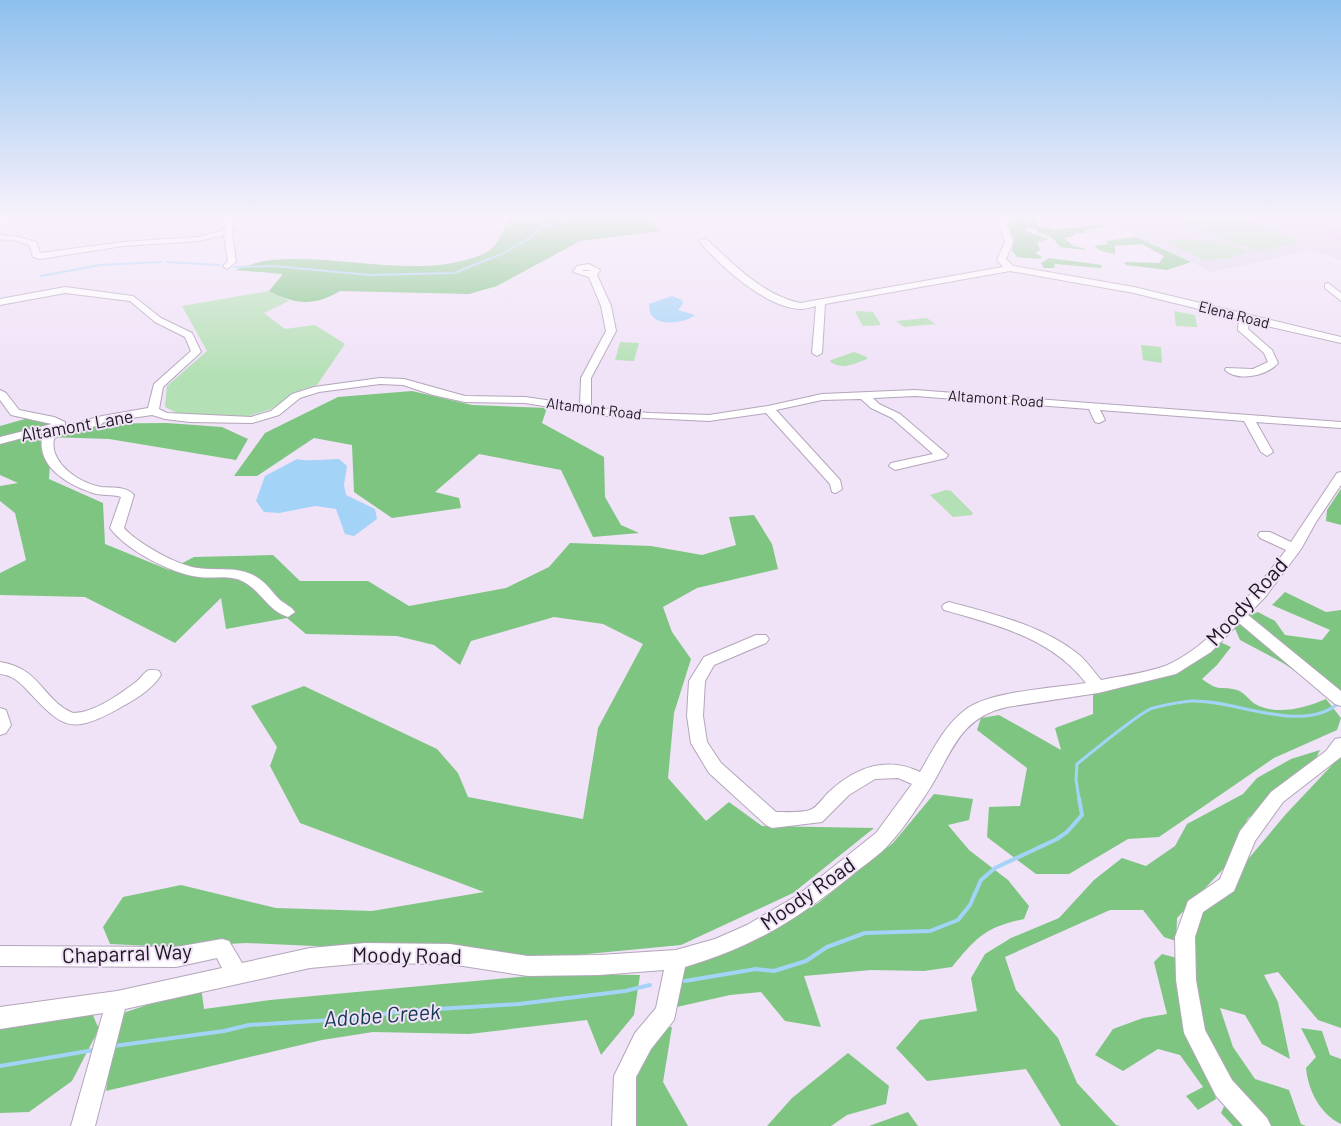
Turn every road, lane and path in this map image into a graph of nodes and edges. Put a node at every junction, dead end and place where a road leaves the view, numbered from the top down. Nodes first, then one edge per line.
1 (736, 269) edge
2 (1007, 269) edge
3 (1012, 269) edge
4 (592, 274) dead end
5 (1328, 286) dead end
6 (1341, 298) edge
7 (0, 302) edge
8 (821, 302) junction
9 (1244, 318) junction
10 (1341, 340) edge
11 (817, 353) dead end
12 (1230, 370) dead end
13 (0, 393) edge
14 (863, 394) junction
15 (1094, 406) junction
16 (769, 409) junction
17 (584, 410) junction
18 (153, 411) junction
19 (1247, 417) junction
20 (102, 419) junction
21 (1099, 420) dead end
22 (61, 424) junction
23 (1341, 425) edge
24 (0, 441) edge
25 (1267, 452) dead end
26 (895, 466) dead end
27 (1341, 476) edge
28 (836, 490) dead end
29 (1264, 535) dead end
30 (1294, 549) junction
31 (949, 607) dead end
32 (288, 612) dead end
33 (1239, 615) junction
34 (761, 639) dead end
35 (0, 668) edge
36 (153, 675) dead end
37 (1098, 687) junction
38 (1341, 700) edge
39 (0, 714) edge
40 (0, 729) edge
41 (1341, 744) edge
42 (924, 782) junction
43 (0, 956) edge
44 (676, 960) junction
45 (238, 975) junction
46 (117, 1001) junction
47 (0, 1018) edge
48 (84, 1126) edge
49 (624, 1126) edge
50 (1259, 1126) edge

1 - 8 street
2 - 8 street
3 - 9 street, Elena Road
4 - 17 street
5 - 6 street
7 - 18 street
8 - 11 street
9 - 10 street, Elena Road
9 - 12 street
13 - 22 street
14 - 15 street, Altamont Road
14 - 16 street, Altamont Road
14 - 26 street
15 - 19 street, Altamont Road
15 - 21 street
16 - 17 street, Altamont Road
16 - 28 street
17 - 18 street, Altamont Road
18 - 20 street, Altamont Lane
19 - 23 street, Altamont Road
19 - 25 street
20 - 22 street, Altamont Lane
20 - 32 street
22 - 24 street, Altamont Lane
27 - 30 street, Moody Road
29 - 30 street
30 - 33 street, Moody Road
31 - 37 street
33 - 37 street, Moody Road
33 - 38 street
34 - 42 street
35 - 36 street
37 - 42 street, Moody Road
39 - 40 street
41 - 50 street
42 - 44 street, Moody Road
43 - 45 street, Chaparral Way
44 - 45 street, Moody Road
44 - 49 street
45 - 46 street, Moody Road
46 - 47 street, Moody Road
46 - 48 street

